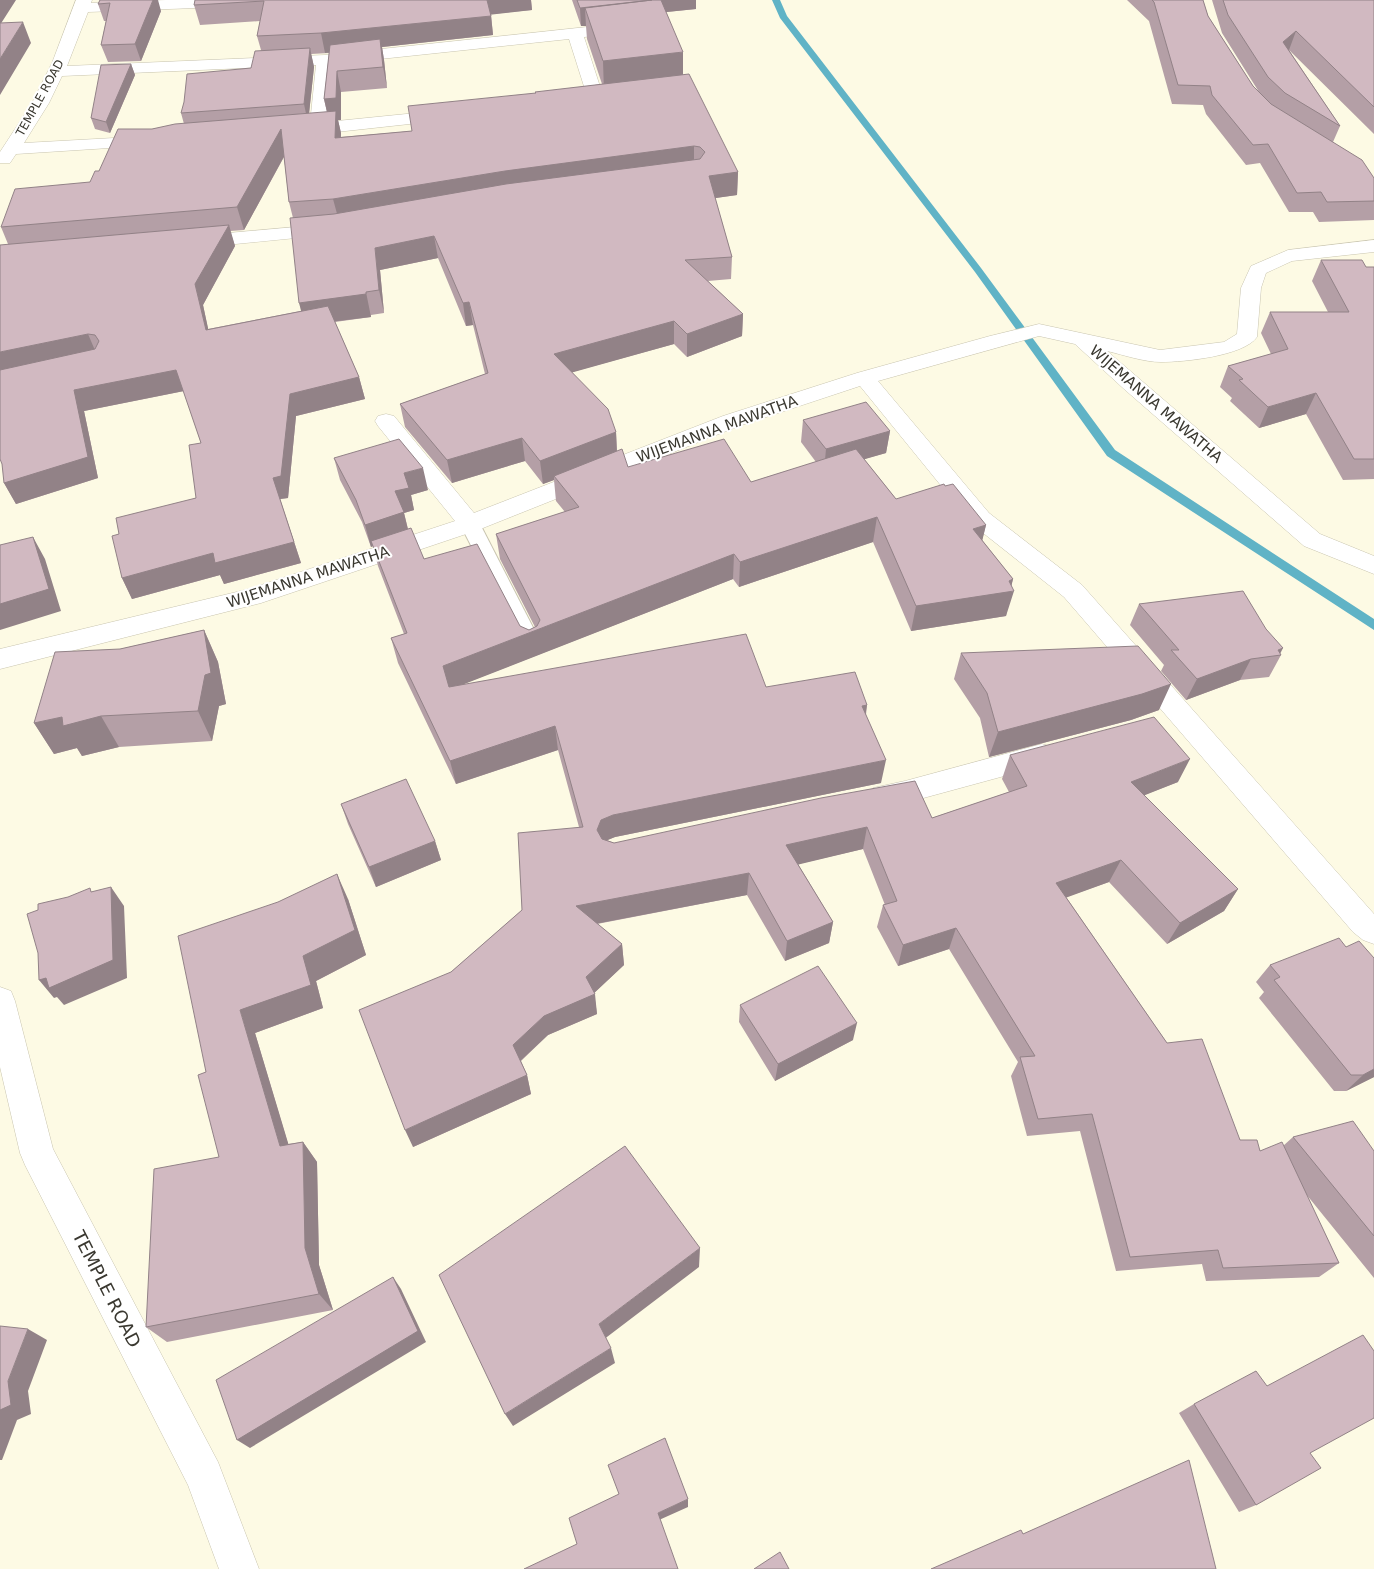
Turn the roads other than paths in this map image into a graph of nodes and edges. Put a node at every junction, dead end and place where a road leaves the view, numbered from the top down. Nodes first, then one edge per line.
1 (278, 0) edge
2 (83, 4) edge
3 (637, 26) edge
4 (575, 33) junction
5 (325, 60) junction
6 (58, 71) junction
7 (616, 97) edge
8 (596, 99) junction
9 (577, 101) edge
10 (467, 113) edge
11 (28, 124) junction
12 (10, 125) dead end
13 (318, 129) junction
14 (289, 131) edge
15 (164, 140) edge
16 (11, 149) junction
17 (0, 165) edge
18 (349, 227) edge
19 (181, 244) edge
20 (1374, 246) edge
21 (1082, 339) junction
22 (864, 378) junction
23 (386, 420) dead end
24 (470, 524) junction
25 (1374, 565) edge
26 (532, 645) edge
27 (0, 659) edge
28 (1182, 718) junction
29 (1154, 726) edge
30 (1068, 748) edge
31 (856, 801) edge
32 (1374, 931) edge
33 (0, 1001) edge
34 (238, 1569) edge

1 - 2 street
2 - 6 street, TEMPLE ROAD
3 - 4 street
4 - 5 street
4 - 8 street
5 - 6 street
5 - 13 street
6 - 11 street, TEMPLE ROAD
7 - 8 street
8 - 9 street
10 - 13 street
11 - 12 street
11 - 16 street, TEMPLE ROAD
13 - 14 street
15 - 16 street
16 - 17 street, TEMPLE ROAD
18 - 19 street
20 - 21 street
21 - 22 street, WIJEMANNA MAWATHA
21 - 25 street, WIJEMANNA MAWATHA
22 - 24 street, WIJEMANNA MAWATHA
22 - 28 street
23 - 24 street
24 - 26 lane
24 - 27 street, WIJEMANNA MAWATHA
28 - 29 street
28 - 32 street
30 - 31 street
33 - 34 street, TEMPLE ROAD

